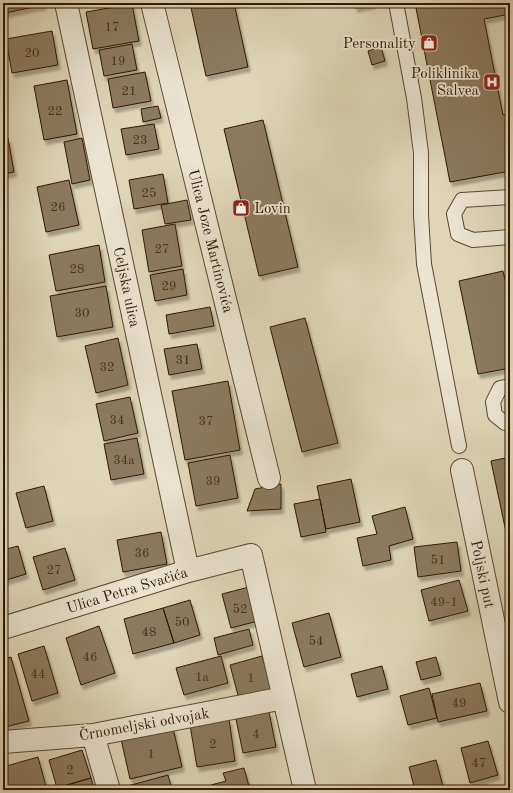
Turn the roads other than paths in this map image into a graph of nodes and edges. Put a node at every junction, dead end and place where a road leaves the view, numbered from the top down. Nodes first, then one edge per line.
1 (66, 3) edge
2 (152, 3) edge
3 (396, 3) edge
4 (510, 197) edge
5 (510, 237) edge
6 (510, 386) edge
7 (510, 423) edge
8 (459, 446) dead end
9 (462, 470) dead end
10 (269, 478) dead end
11 (188, 571) junction
12 (3, 628) edge
13 (284, 698) junction
14 (510, 702) edge
15 (93, 735) junction
16 (3, 742) edge
17 (109, 790) edge
18 (305, 790) edge

1 - 11 street, Celjska ulica
2 - 10 street, Ulica Joze Martinovića
3 - 8 lane
4 - 5 lane
6 - 7 lane
9 - 14 street, Poljski put
11 - 12 street, Ulica Petra Svačića
11 - 13 street, Ulica Petra Svačića
13 - 15 street, Črnomeljski odvojak
13 - 18 street
15 - 16 street, Črnomeljski odvojak
15 - 17 street

